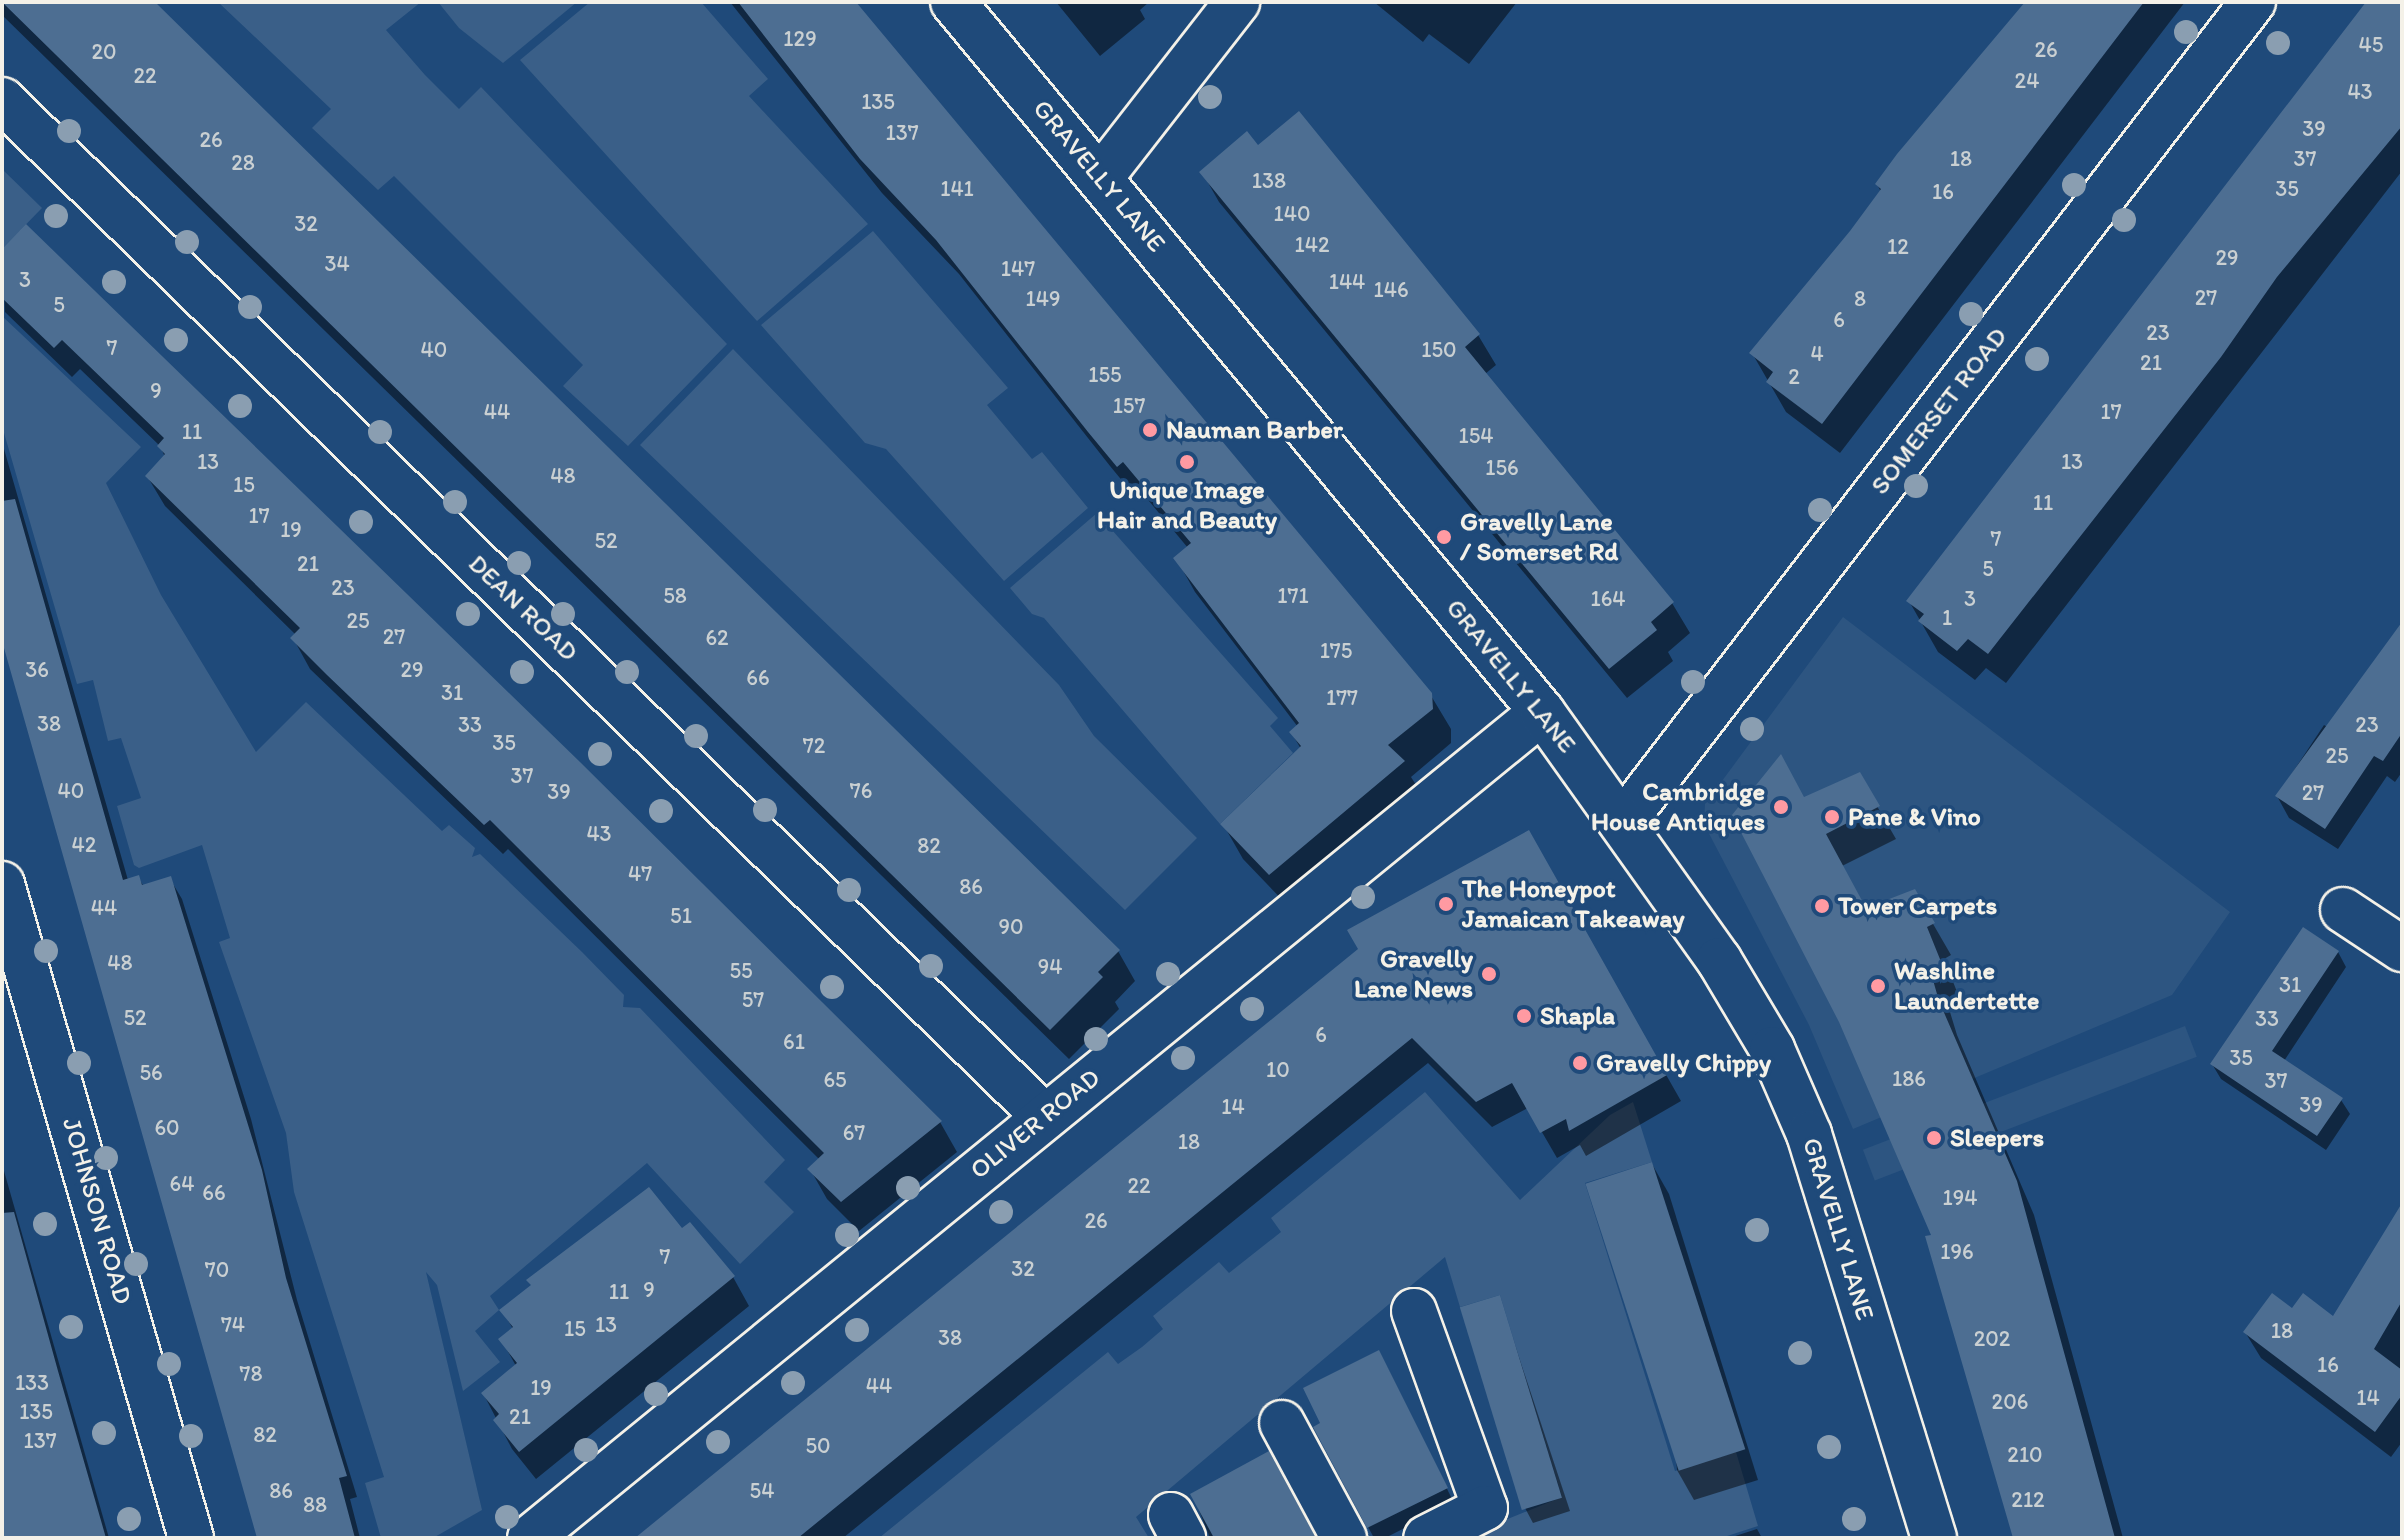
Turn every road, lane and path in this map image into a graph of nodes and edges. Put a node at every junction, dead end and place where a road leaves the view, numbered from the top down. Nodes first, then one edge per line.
1 (953, 2) edge
2 (1237, 2) edge
3 (2253, 2) edge
4 (2, 100) edge
5 (1101, 177) junction
6 (1542, 712) junction
7 (1624, 821) junction
8 (2, 884) edge
9 (2343, 910) dead end
10 (2397, 935) edge
11 (1044, 1116) junction
12 (1414, 1311) dead end
13 (1282, 1423) dead end
14 (191, 1538) edge
15 (530, 1538) edge
16 (1344, 1538) edge
17 (1426, 1538) edge
18 (1934, 1538) edge

1 - 5 street, GRAVELLY LANE
2 - 5 street
3 - 7 street, SOMERSET ROAD
4 - 11 street, DEAN ROAD
5 - 6 street, GRAVELLY LANE
6 - 7 street, GRAVELLY LANE
6 - 11 street, OLIVER ROAD
7 - 18 street, GRAVELLY LANE
8 - 14 street, JOHNSON ROAD
9 - 10 street
11 - 15 street, OLIVER ROAD
12 - 17 street
13 - 16 street

